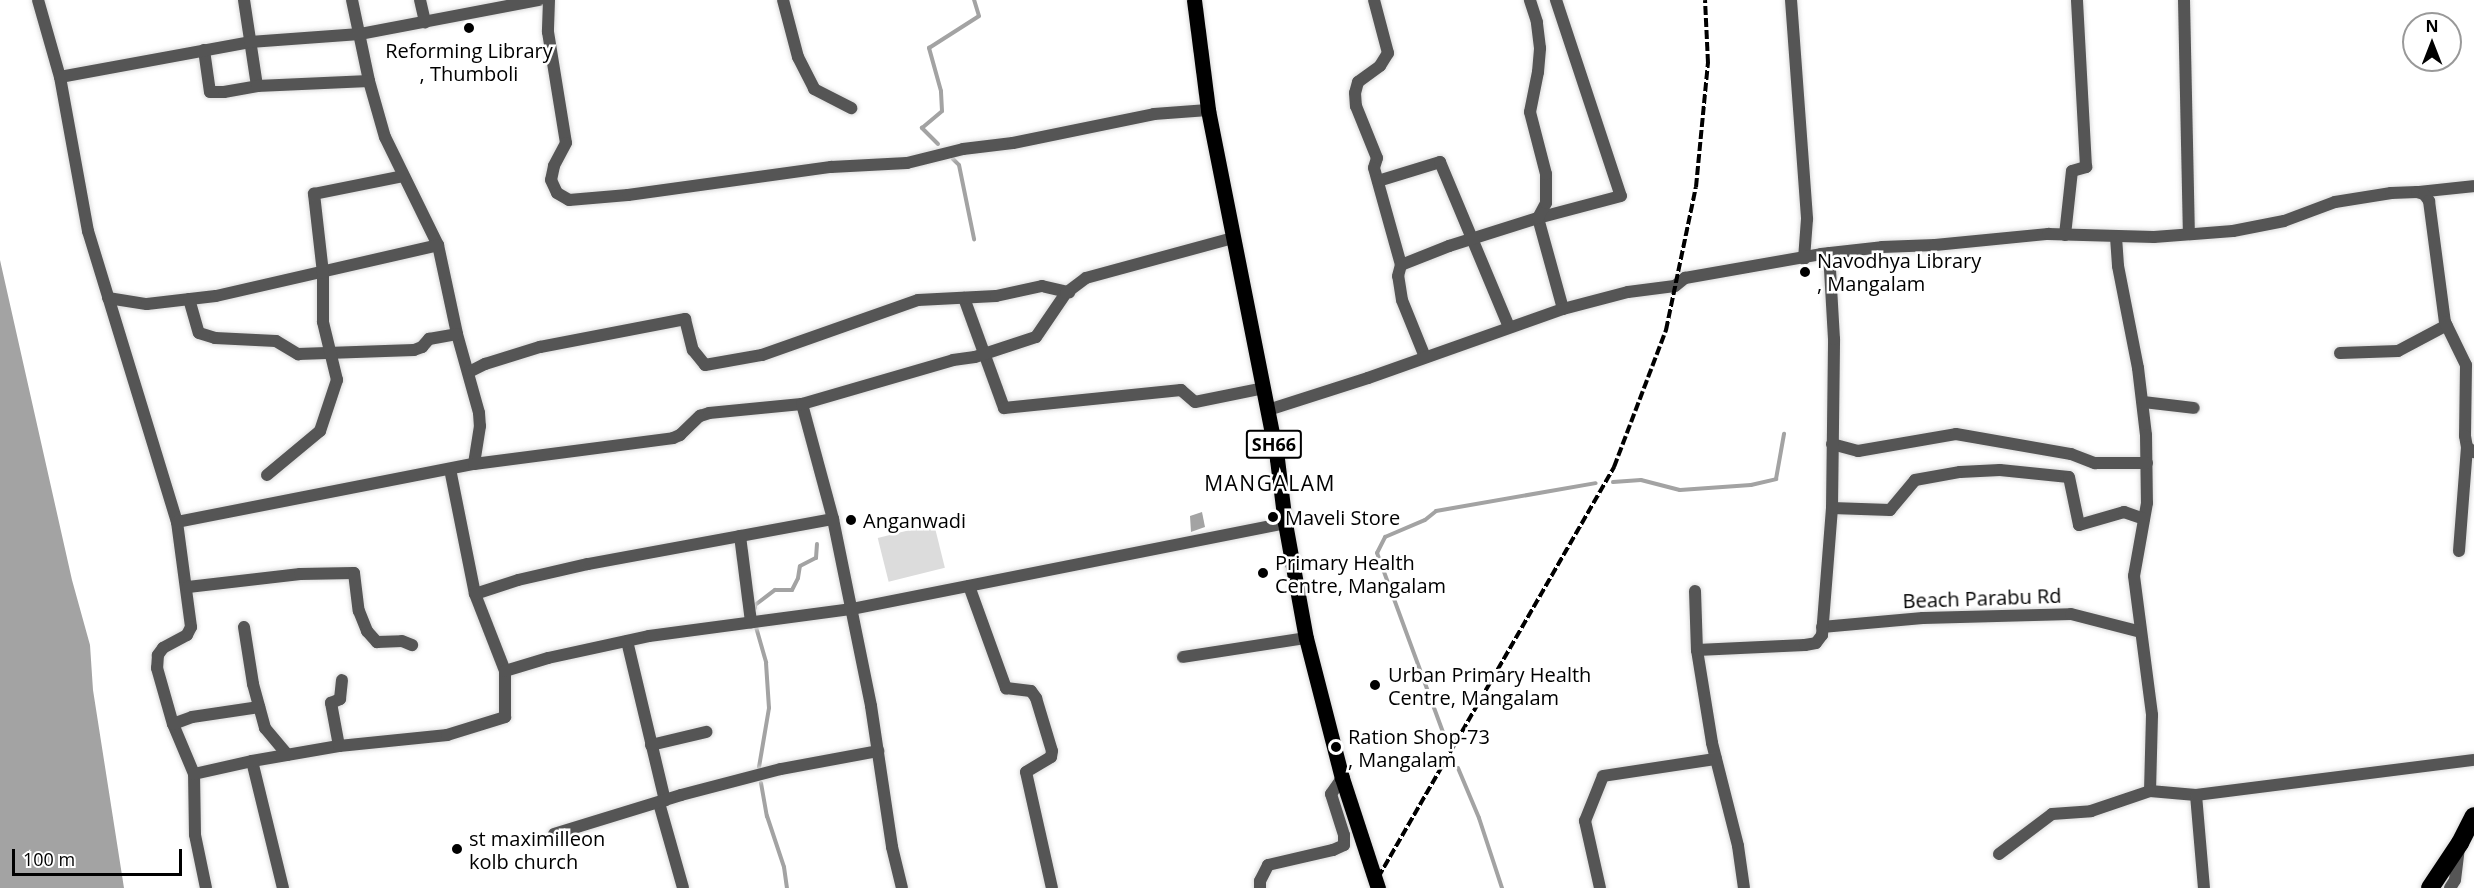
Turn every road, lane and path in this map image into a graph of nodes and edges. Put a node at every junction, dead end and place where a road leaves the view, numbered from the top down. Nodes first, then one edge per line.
1 (38, 0) edge
2 (244, 0) edge
3 (352, 0) edge
4 (420, 0) edge
5 (539, 0) edge
6 (549, 0) edge
7 (783, 0) edge
8 (1194, 0) edge
9 (1374, 0) edge
10 (1530, 0) edge
11 (1557, 0) edge
12 (1791, 0) edge
13 (2077, 0) edge
14 (2184, 0) edge
15 (425, 22) junction
16 (360, 34) junction
17 (250, 42) junction
18 (204, 50) junction
19 (60, 77) junction
20 (369, 81) junction
21 (257, 86) junction
22 (851, 108) dead end
23 (1209, 110) junction
24 (403, 176) junction
25 (1378, 182) junction
26 (2474, 186) edge
27 (2417, 192) junction
28 (1538, 219) junction
29 (2189, 232) junction
30 (2065, 235) junction
31 (2116, 237) junction
32 (1233, 238) junction
33 (1472, 239) junction
34 (438, 245) junction
35 (1829, 254) junction
36 (1804, 259) junction
37 (1401, 265) junction
38 (323, 273) junction
39 (1069, 292) junction
40 (108, 298) junction
41 (189, 298) junction
42 (964, 298) junction
43 (1563, 309) junction
44 (2447, 326) junction
45 (1509, 327) junction
46 (457, 334) junction
47 (328, 352) junction
48 (986, 353) junction
49 (2340, 353) dead end
50 (1425, 357) junction
51 (469, 372) junction
52 (1264, 388) junction
53 (2143, 402) junction
54 (802, 404) junction
55 (2194, 408) dead end
56 (1268, 410) junction
57 (1832, 444) junction
58 (2470, 450) edge
59 (2147, 463) junction
60 (474, 465) junction
61 (450, 469) junction
62 (267, 475) dead end
63 (1832, 508) junction
64 (833, 519) junction
65 (2144, 519) junction
66 (177, 522) junction
67 (1285, 523) junction
68 (740, 536) junction
69 (2459, 551) dead end
70 (969, 586) junction
71 (188, 587) junction
72 (1695, 591) dead end
73 (475, 594) junction
74 (852, 609) junction
75 (752, 622) junction
76 (243, 627) dead end
77 (1822, 627) junction
78 (2141, 632) junction
79 (1306, 638) junction
80 (627, 641) junction
81 (412, 645) dead end
82 (1697, 650) junction
83 (1183, 657) dead end
84 (505, 671) junction
85 (342, 680) dead end
86 (259, 707) junction
87 (173, 724) junction
88 (706, 732) dead end
89 (651, 745) junction
90 (339, 746) junction
91 (878, 751) junction
92 (288, 755) junction
93 (1716, 759) junction
94 (2474, 760) edge
95 (252, 761) junction
96 (194, 774) junction
97 (1342, 778) junction
98 (2150, 791) junction
99 (2196, 795) junction
100 (662, 802) junction
101 (2474, 816) edge
102 (554, 834) dead end
103 (2460, 843) junction
104 (1999, 854) dead end
105 (206, 888) edge
106 (284, 888) edge
107 (683, 888) edge
108 (902, 888) edge
109 (1052, 888) edge
110 (1260, 888) edge
111 (1378, 888) edge
112 (1600, 888) edge
113 (1744, 888) edge
114 (2204, 888) edge
115 (2430, 888) edge
116 (2450, 888) edge

1 - 19 street
2 - 17 street
3 - 16 street
4 - 15 street
5 - 15 street
6 - 23 street
7 - 22 street
8 - 23 main road, SH66
9 - 25 street
10 - 28 street
11 - 28 street
12 - 36 street
13 - 30 street
14 - 29 street
15 - 16 street
16 - 17 street
16 - 20 street
17 - 18 street
17 - 21 street
18 - 19 street
18 - 21 street
19 - 40 street
20 - 21 street
20 - 24 street
23 - 32 main road, SH66
24 - 34 street
24 - 38 street
25 - 33 street
25 - 37 street
26 - 27 street
27 - 29 street
27 - 44 street
28 - 33 street
28 - 43 street
29 - 31 street
30 - 31 street
30 - 35 street
31 - 53 street
32 - 39 street
32 - 52 main road, SH66
33 - 37 street
33 - 45 street
34 - 38 street
34 - 46 street
35 - 36 street
35 - 57 street
36 - 43 street
37 - 50 street
38 - 41 street
38 - 47 street
39 - 42 street
39 - 48 street
40 - 41 street
40 - 66 street
41 - 47 street
42 - 48 street
42 - 51 street
43 - 45 street
44 - 49 street
44 - 58 street
45 - 50 street
46 - 47 street
46 - 51 street
47 - 62 street
48 - 52 street
48 - 54 street
50 - 56 street
51 - 60 street
52 - 56 main road, SH66
53 - 55 street
53 - 59 street
54 - 60 street
54 - 64 street
56 - 67 main road, SH66
57 - 59 street
57 - 63 street
58 - 69 street
59 - 65 street
60 - 61 street
61 - 66 street
61 - 73 street
63 - 65 street
63 - 77 street
64 - 68 street
64 - 74 street
65 - 78 street
66 - 71 street
67 - 70 street
67 - 79 main road, SH66
68 - 73 street
68 - 75 street
70 - 74 street
70 - 109 street
71 - 81 street
71 - 87 street
72 - 82 street
73 - 84 street
74 - 75 street
74 - 91 street
75 - 80 street
76 - 86 street
77 - 78 street, Beach Parabu Rd
77 - 82 street
78 - 98 street
79 - 83 street
79 - 97 main road, SH66
80 - 84 street
80 - 89 street
82 - 93 street
84 - 90 street
85 - 90 street
86 - 87 street
86 - 92 street
87 - 96 street
88 - 89 street
89 - 100 street
90 - 92 street
91 - 100 street
91 - 108 street
92 - 95 street
93 - 112 street
93 - 113 street
94 - 99 street
95 - 96 street
95 - 106 street
96 - 105 street
97 - 110 street
97 - 111 main road, SH66
98 - 99 street
98 - 104 street
99 - 114 street
100 - 102 street
100 - 107 street
101 - 103 highway
103 - 115 highway
103 - 116 street

